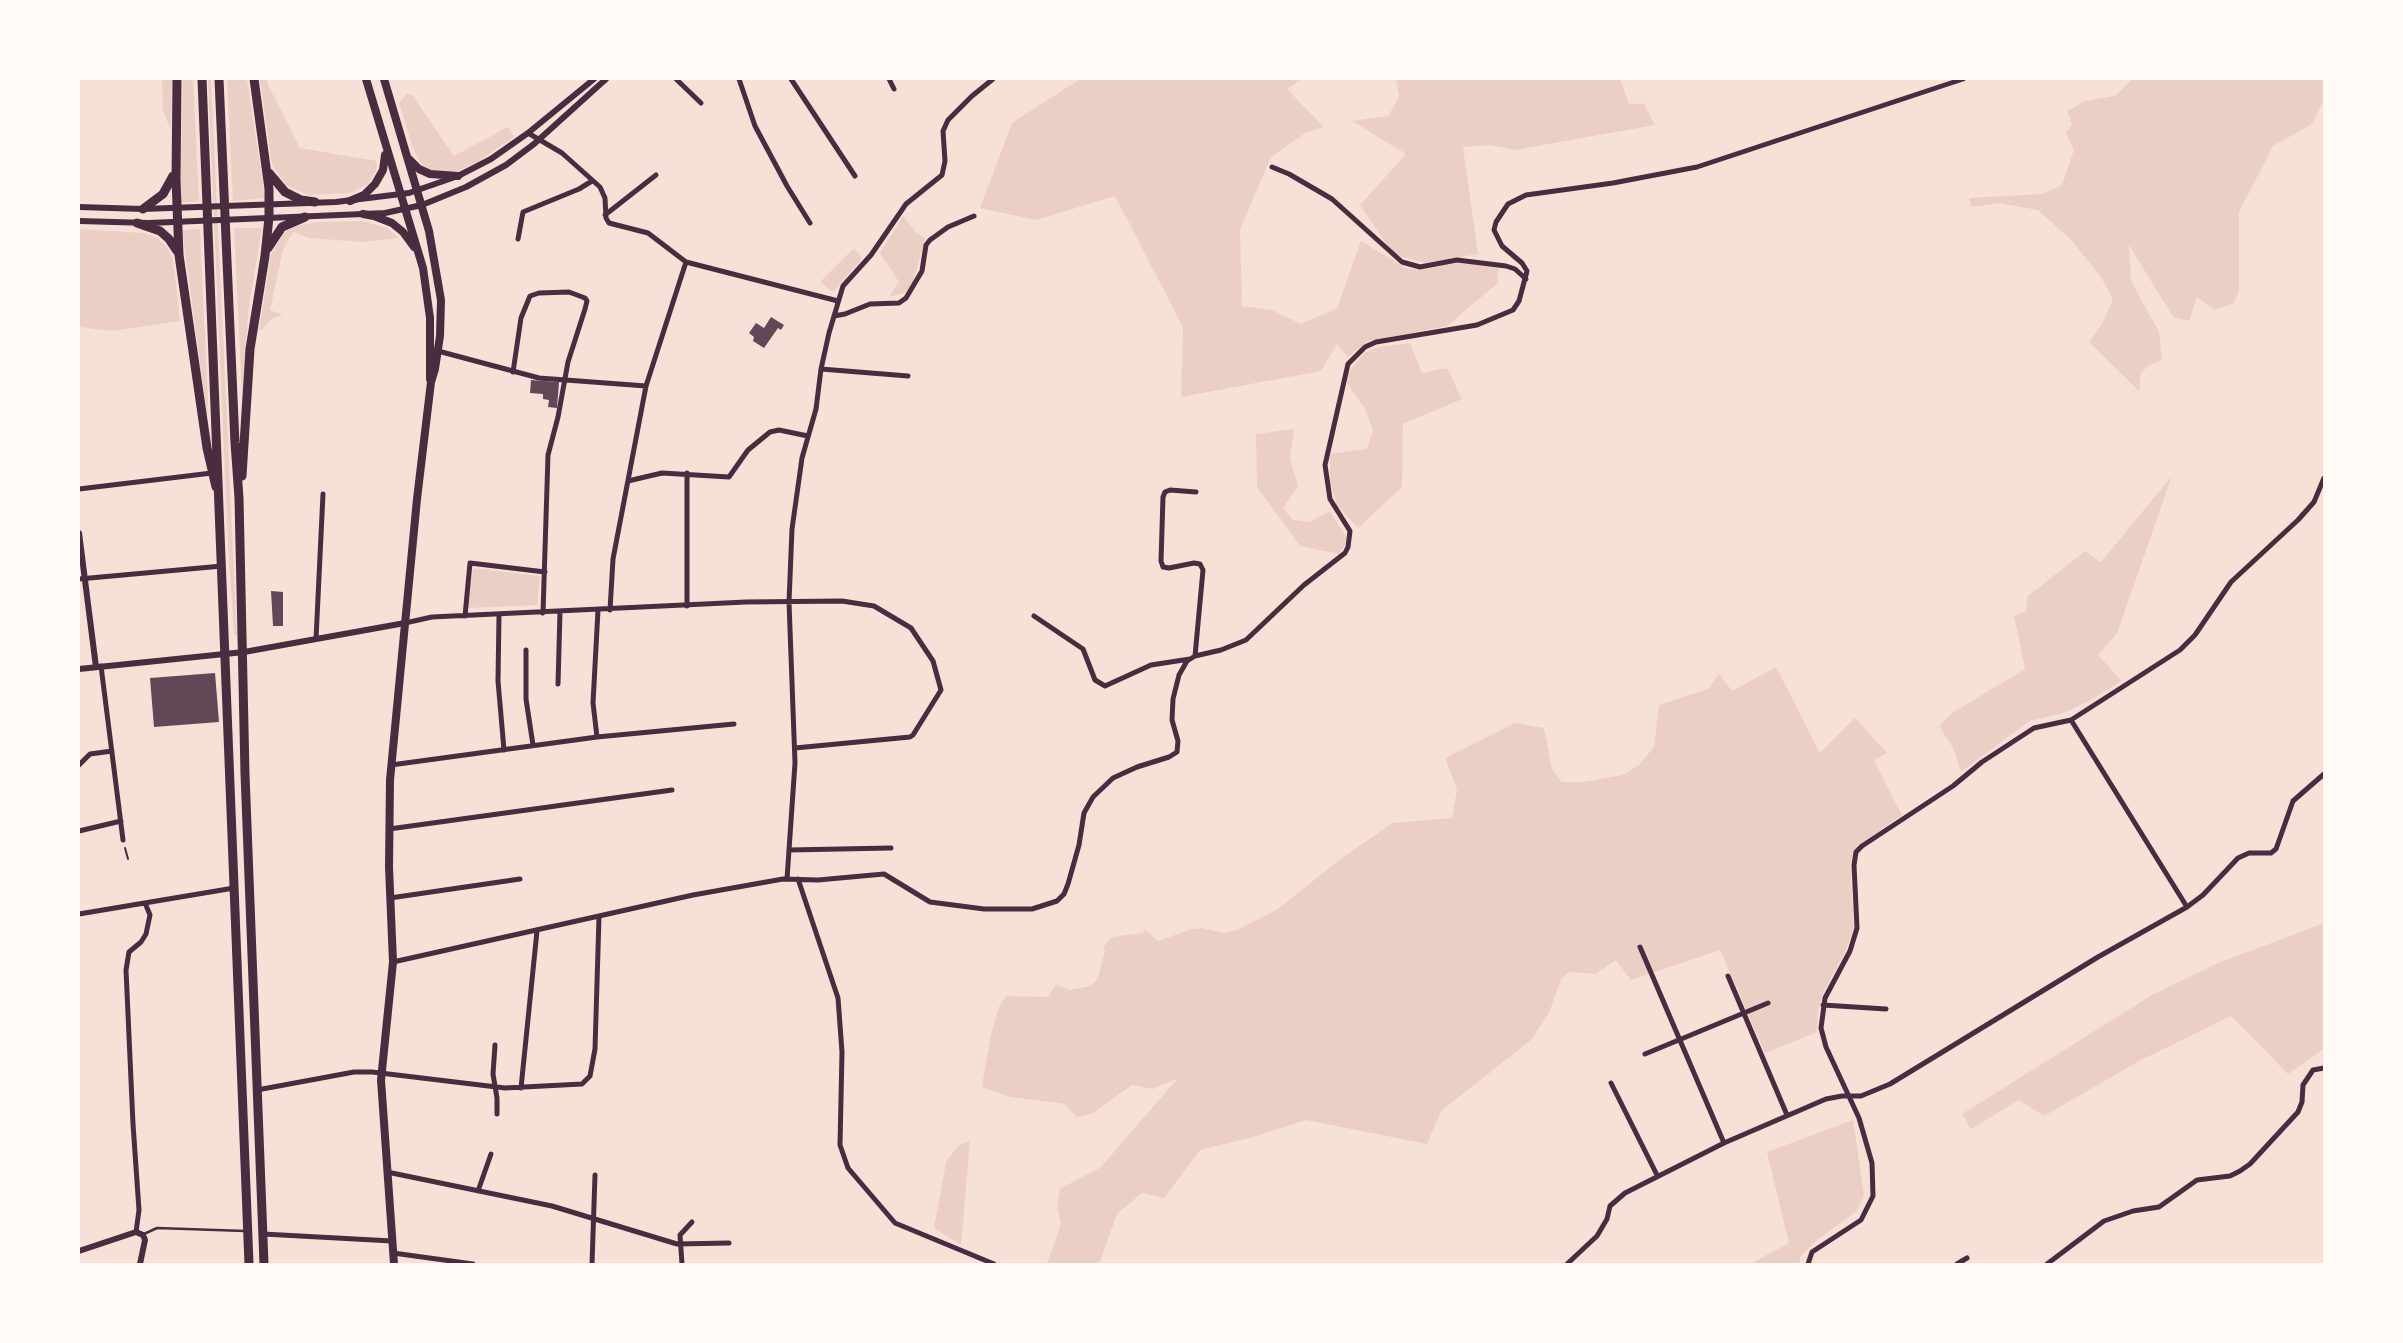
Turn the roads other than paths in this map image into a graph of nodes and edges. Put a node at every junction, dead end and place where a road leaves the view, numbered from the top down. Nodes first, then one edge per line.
1 (177, 79) edge
2 (202, 79) edge
3 (219, 79) edge
4 (254, 79) edge
5 (366, 79) edge
6 (384, 79) edge
7 (594, 79) edge
8 (606, 79) edge
9 (676, 79) edge
10 (739, 79) edge
11 (791, 79) edge
12 (889, 79) edge
13 (993, 79) edge
14 (1962, 79) edge
15 (894, 89) dead end
16 (701, 103) dead end
17 (528, 132) junction
18 (540, 139) junction
19 (385, 148) junction
20 (407, 157) junction
21 (176, 164) junction
22 (266, 165) junction
23 (1272, 167) dead end
24 (656, 175) dead end
25 (458, 176) junction
26 (855, 176) dead end
27 (592, 181) junction
28 (417, 191) junction
29 (402, 195) junction
30 (350, 201) junction
31 (315, 202) junction
32 (269, 204) junction
33 (422, 205) junction
34 (79, 207) edge
35 (176, 208) junction
36 (143, 209) junction
37 (406, 209) junction
38 (363, 214) junction
39 (605, 215) junction
40 (305, 216) junction
41 (974, 216) dead end
42 (269, 217) junction
43 (177, 221) junction
44 (79, 222) edge
45 (137, 223) junction
46 (810, 223) dead end
47 (518, 239) dead end
48 (179, 255) junction
49 (265, 256) junction
50 (420, 257) junction
51 (686, 262) junction
52 (1526, 279) junction
53 (838, 301) junction
54 (834, 316) junction
55 (439, 351) junction
56 (821, 369) junction
57 (513, 372) junction
58 (908, 376) dead end
59 (566, 380) junction
60 (431, 382) junction
61 (646, 386) junction
62 (808, 436) junction
63 (212, 473) junction
64 (687, 473) junction
65 (2324, 478) edge
66 (628, 481) junction
67 (79, 489) edge
68 (1196, 492) dead end
69 (323, 494) dead end
70 (239, 498) junction
71 (220, 506) junction
72 (79, 533) edge
73 (222, 566) junction
74 (545, 572) junction
75 (82, 579) edge
76 (789, 602) junction
77 (687, 606) junction
78 (598, 610) junction
79 (610, 610) junction
80 (560, 612) junction
81 (543, 613) junction
82 (499, 615) junction
83 (465, 616) junction
84 (1034, 616) dead end
85 (405, 623) junction
86 (316, 639) junction
87 (526, 650) dead end
88 (244, 652) junction
89 (226, 654) junction
90 (1193, 657) junction
91 (99, 666) junction
92 (79, 669) edge
93 (558, 684) dead end
94 (2071, 720) junction
95 (734, 724) dead end
96 (597, 737) junction
97 (533, 746) junction
98 (796, 748) junction
99 (504, 750) junction
100 (112, 751) junction
101 (79, 765) edge
102 (391, 765) junction
103 (2324, 774) edge
104 (672, 790) dead end
105 (121, 821) junction
106 (389, 830) junction
107 (79, 831) edge
108 (123, 840) road end
109 (891, 848) dead end
110 (789, 850) junction
111 (520, 878) dead end
112 (786, 879) junction
113 (799, 879) junction
114 (234, 888) junction
115 (390, 898) junction
116 (145, 903) junction
117 (2187, 907) junction
118 (79, 914) edge
119 (599, 917) junction
120 (537, 931) junction
121 (1640, 947) dead end
122 (393, 962) junction
123 (1728, 975) dead end
124 (1768, 1003) dead end
125 (1823, 1005) junction
126 (1886, 1009) dead end
127 (1743, 1013) junction
128 (1681, 1039) junction
129 (495, 1045) dead end
130 (1645, 1054) dead end
131 (2324, 1068) edge
132 (381, 1073) junction
133 (1611, 1083) dead end
134 (495, 1087) junction
135 (521, 1088) junction
136 (257, 1090) junction
137 (1849, 1097) junction
138 (497, 1114) dead end
139 (1787, 1115) junction
140 (1724, 1143) junction
141 (491, 1154) dead end
142 (387, 1172) junction
143 (595, 1175) dead end
144 (1657, 1175) junction
145 (478, 1191) junction
146 (593, 1218) junction
147 (692, 1222) dead end
148 (248, 1231) junction
149 (140, 1233) junction
150 (262, 1234) junction
151 (392, 1241) junction
152 (729, 1243) dead end
153 (682, 1244) junction
154 (79, 1251) edge
155 (393, 1253) junction
156 (1967, 1258) dead end
157 (140, 1264) edge
158 (249, 1264) edge
159 (264, 1264) edge
160 (394, 1264) edge
161 (473, 1264) edge
162 (592, 1264) edge
163 (682, 1264) edge
164 (994, 1264) edge
165 (1567, 1264) edge
166 (1808, 1264) edge
167 (1957, 1264) edge
168 (2047, 1264) edge

1 - 21 highway
2 - 71 highway
3 - 70 highway
4 - 22 highway
5 - 19 main road
6 - 20 main road
7 - 17 street
8 - 18 street
9 - 16 street
10 - 46 street
11 - 26 street
12 - 15 street
13 - 53 street
14 - 52 street
17 - 18 street
17 - 25 street
18 - 27 street
18 - 33 street
19 - 29 main road
19 - 30 main road
20 - 25 main road
20 - 28 main road
21 - 35 highway
21 - 36 highway
22 - 31 highway
22 - 32 highway
23 - 52 street
24 - 39 street
25 - 28 street
27 - 39 street
27 - 47 street
28 - 29 street
28 - 33 main road
29 - 30 street
29 - 37 main road
30 - 31 street
31 - 32 street
32 - 35 street
32 - 42 highway
33 - 37 street
33 - 55 main road
34 - 36 street
35 - 36 street
35 - 43 highway
37 - 38 street
37 - 50 main road
38 - 40 street
38 - 50 main road
39 - 51 street
40 - 42 street
40 - 49 highway
41 - 54 street
42 - 43 street
42 - 49 highway
43 - 45 street
43 - 48 highway
44 - 45 street
45 - 48 highway
48 - 63 highway
49 - 70 highway
50 - 60 main road
51 - 53 street
51 - 61 street
52 - 90 street
53 - 54 street
54 - 56 street
55 - 57 street
55 - 60 main road
56 - 58 street
56 - 62 street
57 - 59 street
57 - 59 street
59 - 61 street
59 - 74 street
60 - 85 main road
61 - 66 street
62 - 64 street
62 - 76 street
63 - 67 street
63 - 71 highway
64 - 66 street
64 - 77 street
65 - 94 street
66 - 79 street
68 - 90 street
69 - 86 street
70 - 88 highway
71 - 73 highway
72 - 75 street
73 - 75 street
73 - 89 highway
74 - 81 street
74 - 83 street
75 - 91 street
76 - 77 street
76 - 98 street
76 - 98 street
77 - 79 street
78 - 79 street
78 - 80 street
78 - 96 street
80 - 81 street
80 - 93 street
81 - 82 street
82 - 83 street
82 - 99 street
83 - 85 street
84 - 90 street
85 - 86 street
85 - 102 main road
86 - 88 street
87 - 97 street
88 - 89 street
88 - 136 highway
89 - 91 street
89 - 114 highway
90 - 113 street
91 - 92 street
91 - 100 street
94 - 117 street
94 - 125 street
95 - 96 street
96 - 97 street
97 - 99 street
98 - 110 street
99 - 102 street
100 - 101 street
100 - 105 street
102 - 106 main road
103 - 117 street
104 - 106 street
105 - 107 street
105 - 108 street
106 - 115 main road
109 - 110 street
110 - 112 street
111 - 115 street
112 - 113 street
112 - 119 street
113 - 164 street
114 - 116 street
114 - 148 highway
115 - 122 main road
116 - 118 street
116 - 149 street
117 - 137 street
119 - 120 street
119 - 135 street
120 - 122 street
120 - 135 street
121 - 128 street
122 - 132 main road
123 - 127 street
124 - 127 street
125 - 126 street
125 - 137 street
127 - 128 street
127 - 139 street
128 - 130 street
128 - 140 street
129 - 134 street
131 - 168 street
132 - 134 street
132 - 136 street
132 - 142 main road
133 - 144 street
134 - 135 street
134 - 138 street
136 - 150 highway
137 - 139 street
137 - 166 street
139 - 140 street
140 - 144 street
141 - 145 street
142 - 145 street
142 - 151 main road
143 - 146 street
144 - 165 street
145 - 146 street
146 - 153 street
146 - 162 street
147 - 153 street
148 - 149 lane
148 - 158 highway
149 - 154 street
149 - 157 street
150 - 151 street
150 - 159 highway
151 - 155 main road
152 - 153 street
153 - 163 street
155 - 160 main road
155 - 161 street
156 - 167 street

